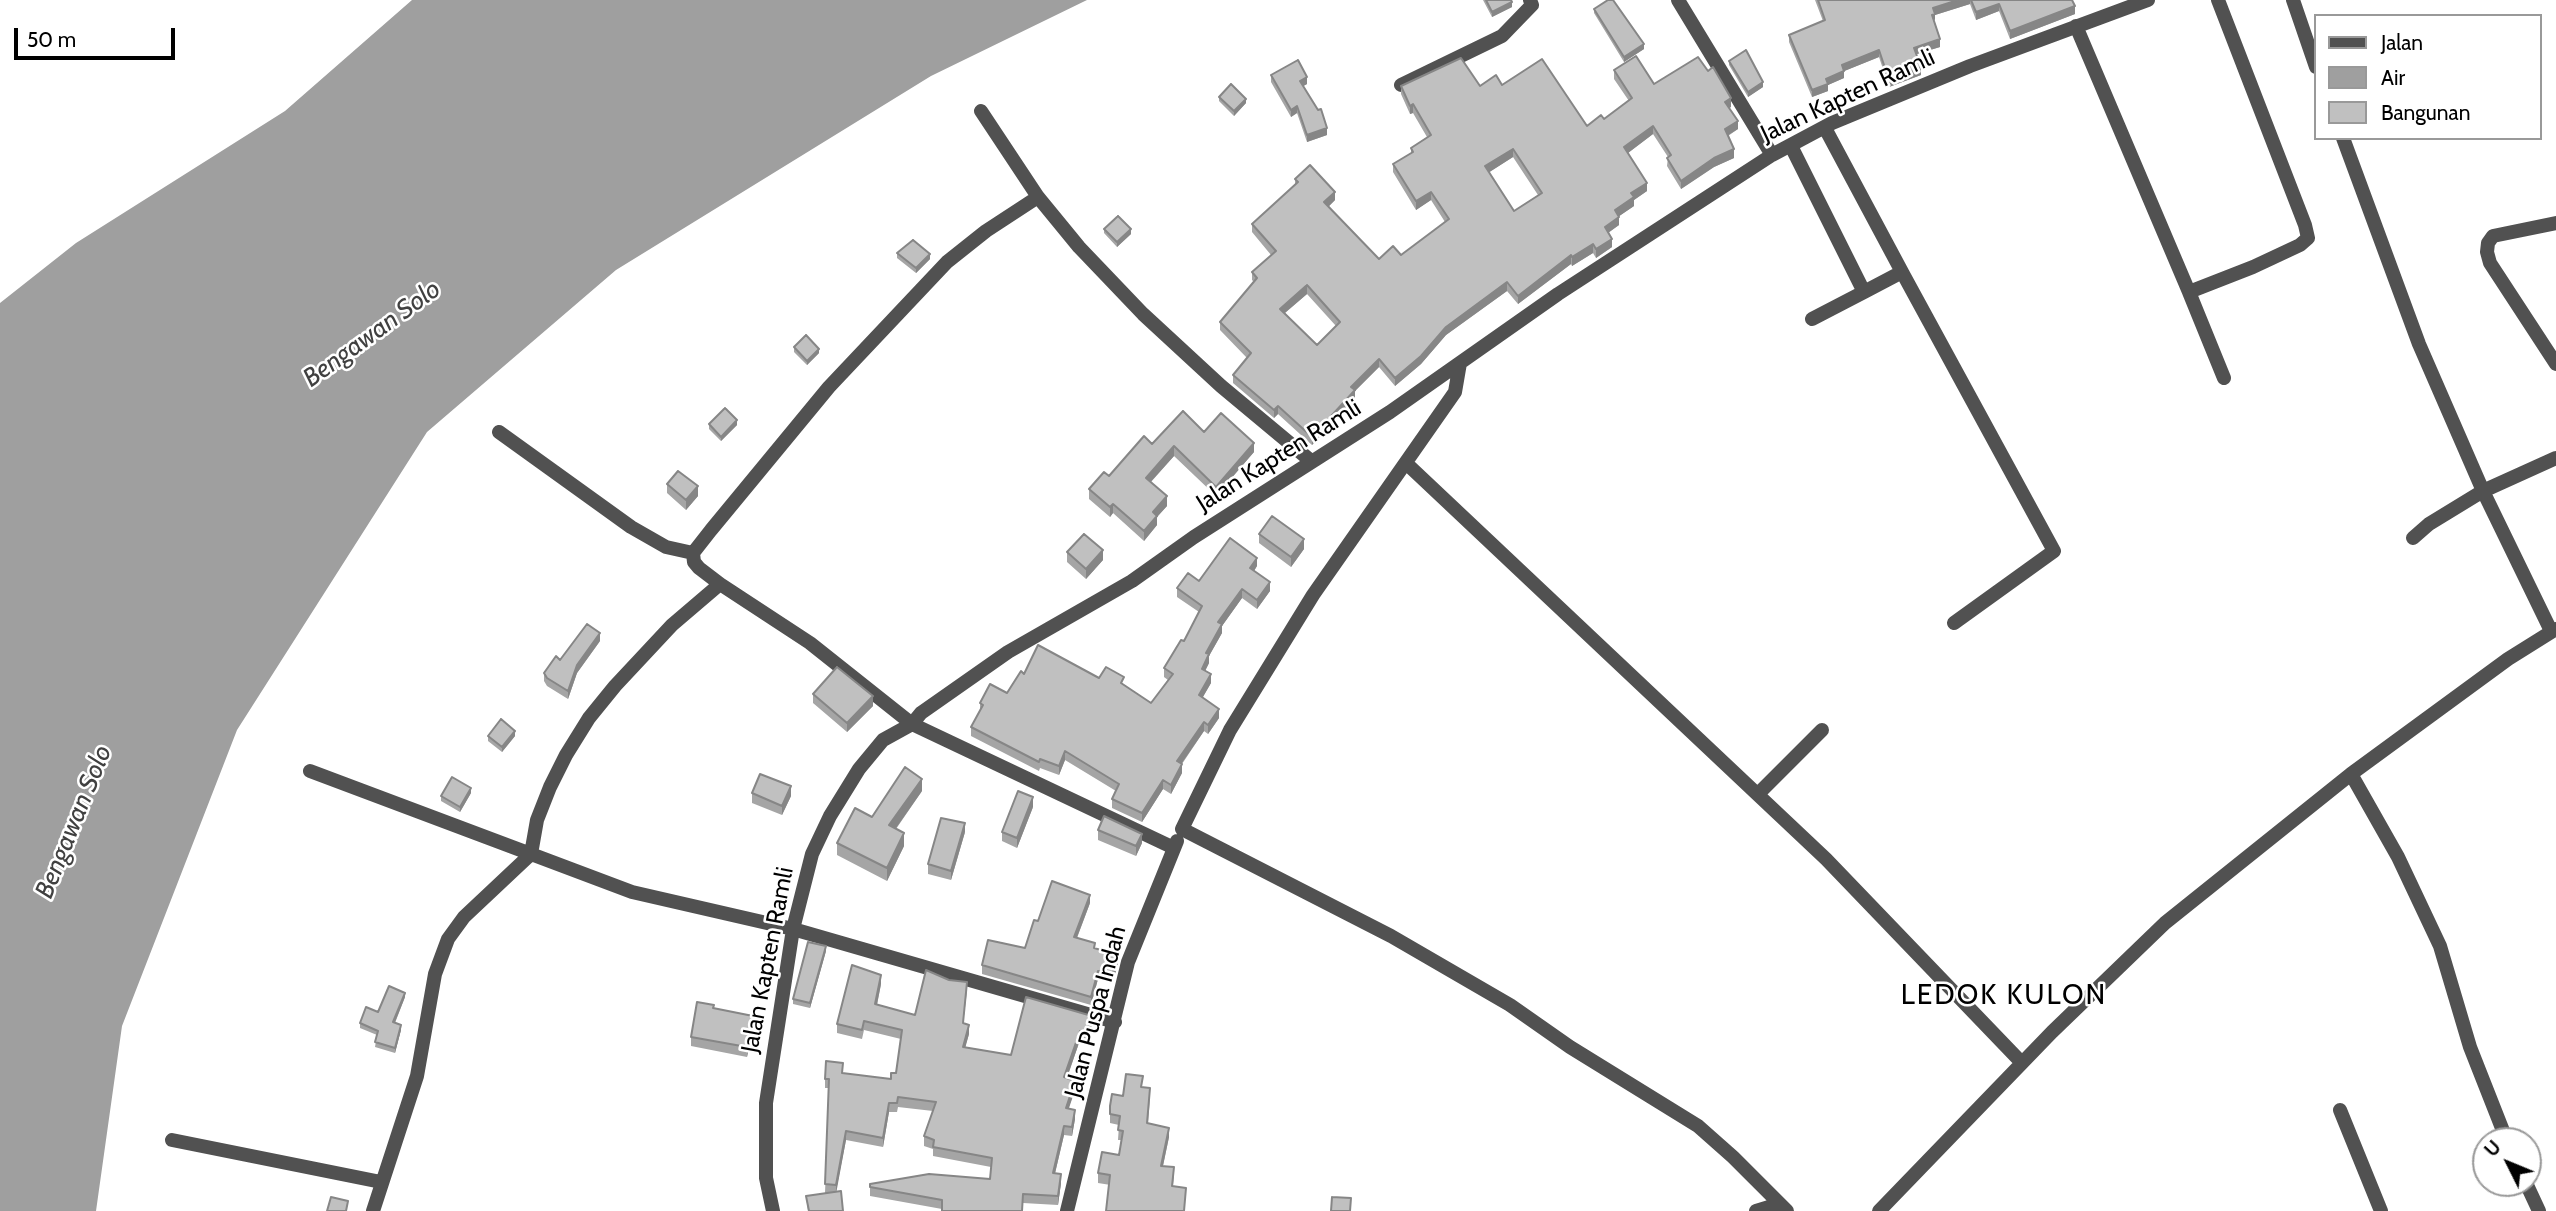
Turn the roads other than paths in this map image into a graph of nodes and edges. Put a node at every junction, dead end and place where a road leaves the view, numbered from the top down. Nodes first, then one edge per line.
1 (1531, 0) edge
2 (1678, 0) edge
3 (2148, 0) edge
4 (2218, 0) edge
5 (2293, 0) edge
6 (2076, 26) junction
7 (2314, 61) edge
8 (1401, 85) edge
9 (981, 111) dead end
10 (1825, 128) junction
11 (2344, 140) edge
12 (1791, 146) junction
13 (1772, 155) junction
14 (1038, 197) junction
15 (2556, 223) edge
16 (1902, 272) junction
17 (1864, 292) junction
18 (2189, 292) junction
19 (1812, 319) dead end
20 (1460, 363) junction
21 (2556, 364) edge
22 (2224, 378) dead end
23 (499, 432) dead end
24 (2556, 458) edge
25 (1311, 461) junction
26 (1407, 464) junction
27 (2483, 491) junction
28 (2413, 538) dead end
29 (693, 554) junction
30 (720, 584) junction
31 (1954, 622) dead end
32 (2554, 630) edge
33 (912, 724) junction
34 (1822, 730) dead end
35 (310, 771) dead end
36 (2351, 774) junction
37 (1758, 794) junction
38 (1182, 829) junction
39 (1174, 848) junction
40 (531, 854) junction
41 (793, 929) junction
42 (1115, 1022) junction
43 (2022, 1063) junction
44 (2340, 1110) dead end
45 (2501, 1127) edge
46 (172, 1140) dead end
47 (381, 1182) junction
48 (1783, 1207) edge
49 (373, 1211) edge
50 (773, 1211) edge
51 (1068, 1211) edge
52 (1756, 1211) edge
53 (1879, 1211) edge
54 (2381, 1211) edge

1 - 8 street
2 - 13 street
3 - 6 street, Jalan Kapten Ramli
4 - 18 street
5 - 7 street
6 - 10 street, Jalan Kapten Ramli
6 - 18 street
9 - 14 street
10 - 12 street, Jalan Kapten Ramli
10 - 16 street
11 - 27 street
12 - 13 street, Jalan Kapten Ramli
12 - 17 street
13 - 20 street, Jalan Kapten Ramli
14 - 25 street
14 - 29 street
15 - 21 street
16 - 17 street
16 - 31 street
17 - 19 street
18 - 22 street
20 - 25 street, Jalan Kapten Ramli
20 - 26 street, Jalan Puspa Indah
23 - 29 street
24 - 27 street
25 - 33 street, Jalan Kapten Ramli
26 - 37 street
26 - 38 street, Jalan Puspa Indah
27 - 28 street
27 - 32 street
29 - 30 street
30 - 33 street
30 - 40 street
32 - 36 street
33 - 39 street
33 - 41 street, Jalan Kapten Ramli
34 - 37 street
35 - 40 street
36 - 43 street
36 - 45 street
37 - 43 street
38 - 39 street, Jalan Puspa Indah
38 - 48 street
39 - 42 street, Jalan Puspa Indah
40 - 41 street
40 - 47 street
41 - 42 street
41 - 50 street, Jalan Kapten Ramli
42 - 51 street, Jalan Puspa Indah
43 - 53 street
44 - 54 street
46 - 47 street
47 - 49 street
48 - 52 street

